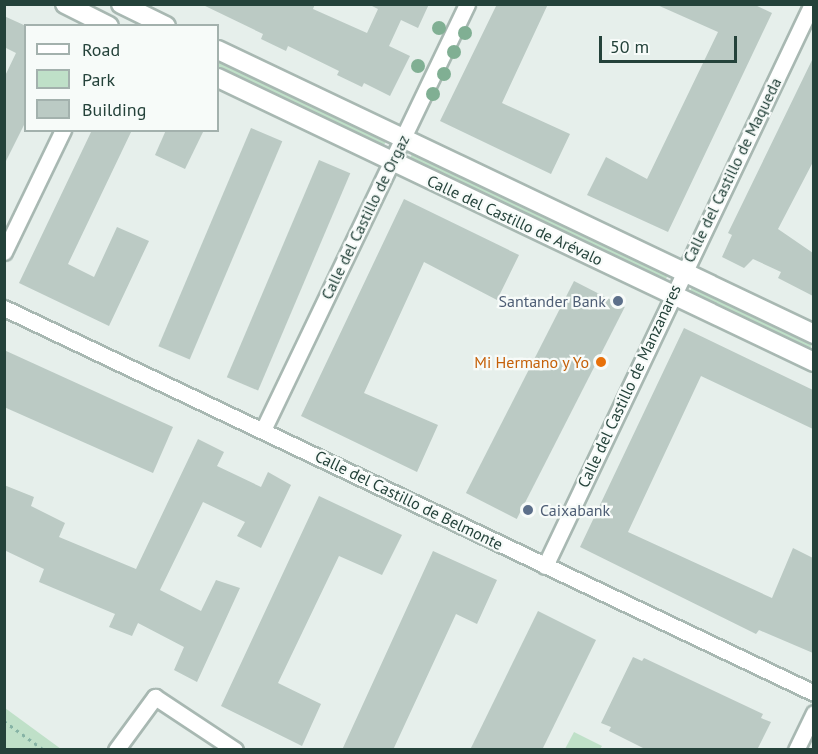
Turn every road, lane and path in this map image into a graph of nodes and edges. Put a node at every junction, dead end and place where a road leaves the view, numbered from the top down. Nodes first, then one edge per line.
1 (65, 4) edge
2 (467, 4) edge
3 (812, 4) edge
4 (122, 5) edge
5 (107, 24) edge
6 (112, 24) edge
7 (162, 24) edge
8 (219, 50) edge
9 (219, 78) edge
10 (62, 132) edge
11 (403, 138) junction
12 (391, 161) junction
13 (4, 252) edge
14 (682, 271) junction
15 (671, 294) junction
16 (4, 308) edge
17 (813, 334) edge
18 (813, 362) edge
19 (263, 430) junction
20 (545, 566) junction
21 (813, 693) edge
22 (813, 713) edge
23 (4, 721) edge
24 (44, 750) edge
25 (116, 750) edge
26 (235, 750) edge
27 (796, 750) edge

1 - 5 street
2 - 11 street, Calle del Castillo de Orgaz
3 - 14 street, Calle del Castillo de Maqueda
4 - 6 street
4 - 7 street
8 - 11 street, Calle del Castillo de Arévalo
9 - 12 street, Calle del Castillo de Arévalo
10 - 13 street
11 - 12 street, Calle del Castillo de Orgaz
11 - 14 street, Calle del Castillo de Arévalo
12 - 15 street, Calle del Castillo de Arévalo
12 - 19 street, Calle del Castillo de Orgaz
14 - 15 street, Calle del Castillo de Manzanares
14 - 17 street, Calle del Castillo de Arévalo
15 - 18 street, Calle del Castillo de Arévalo
15 - 20 street, Calle del Castillo de Manzanares
16 - 19 street, Calle del Castillo de Belmonte
19 - 20 street, Calle del Castillo de Belmonte
20 - 21 street, Calle del Castillo de Belmonte
22 - 27 street
23 - 24 path
25 - 26 street

